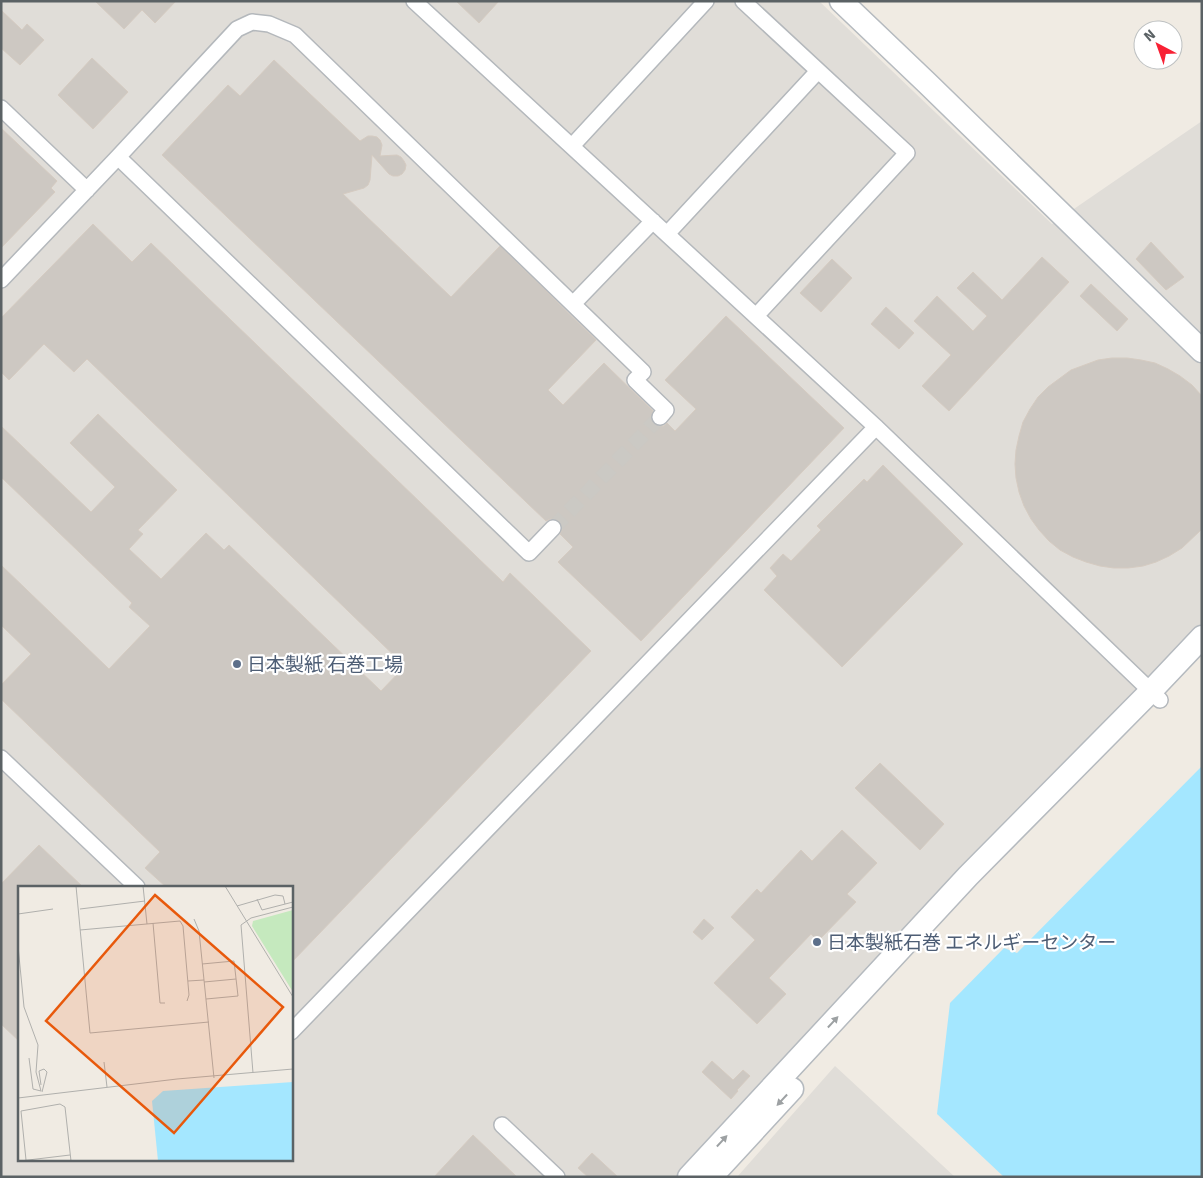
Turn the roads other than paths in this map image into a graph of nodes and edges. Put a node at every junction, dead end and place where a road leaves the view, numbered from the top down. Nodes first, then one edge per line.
1 (414, 1) edge
2 (706, 1) edge
3 (743, 1) edge
4 (841, 1) edge
5 (818, 71) junction
6 (1, 108) edge
7 (572, 146) junction
8 (118, 157) junction
9 (87, 190) junction
10 (653, 221) junction
11 (667, 234) junction
12 (1, 280) edge
13 (573, 304) junction
14 (756, 316) junction
15 (1202, 351) edge
16 (660, 417) dead end
17 (876, 427) junction
18 (553, 528) tunnel mouth
19 (1202, 637) edge
20 (1202, 659) edge
21 (1156, 696) junction
22 (1, 758) edge
23 (136, 886) edge
24 (292, 1031) edge
25 (502, 1125) dead end
26 (558, 1177) edge
27 (689, 1177) edge
28 (711, 1177) edge

1 - 7 street
2 - 7 street
3 - 5 street
4 - 15 street
5 - 11 street
5 - 14 street
6 - 9 street
7 - 10 street
8 - 9 street
8 - 13 street
8 - 18 street
9 - 12 street
10 - 11 street
10 - 13 street
11 - 14 street
13 - 16 street
14 - 17 street
17 - 21 street
17 - 24 street
19 - 21 street
20 - 21 street
27 -> 21 street
21 -> 28 street
22 - 23 street
25 - 26 street

